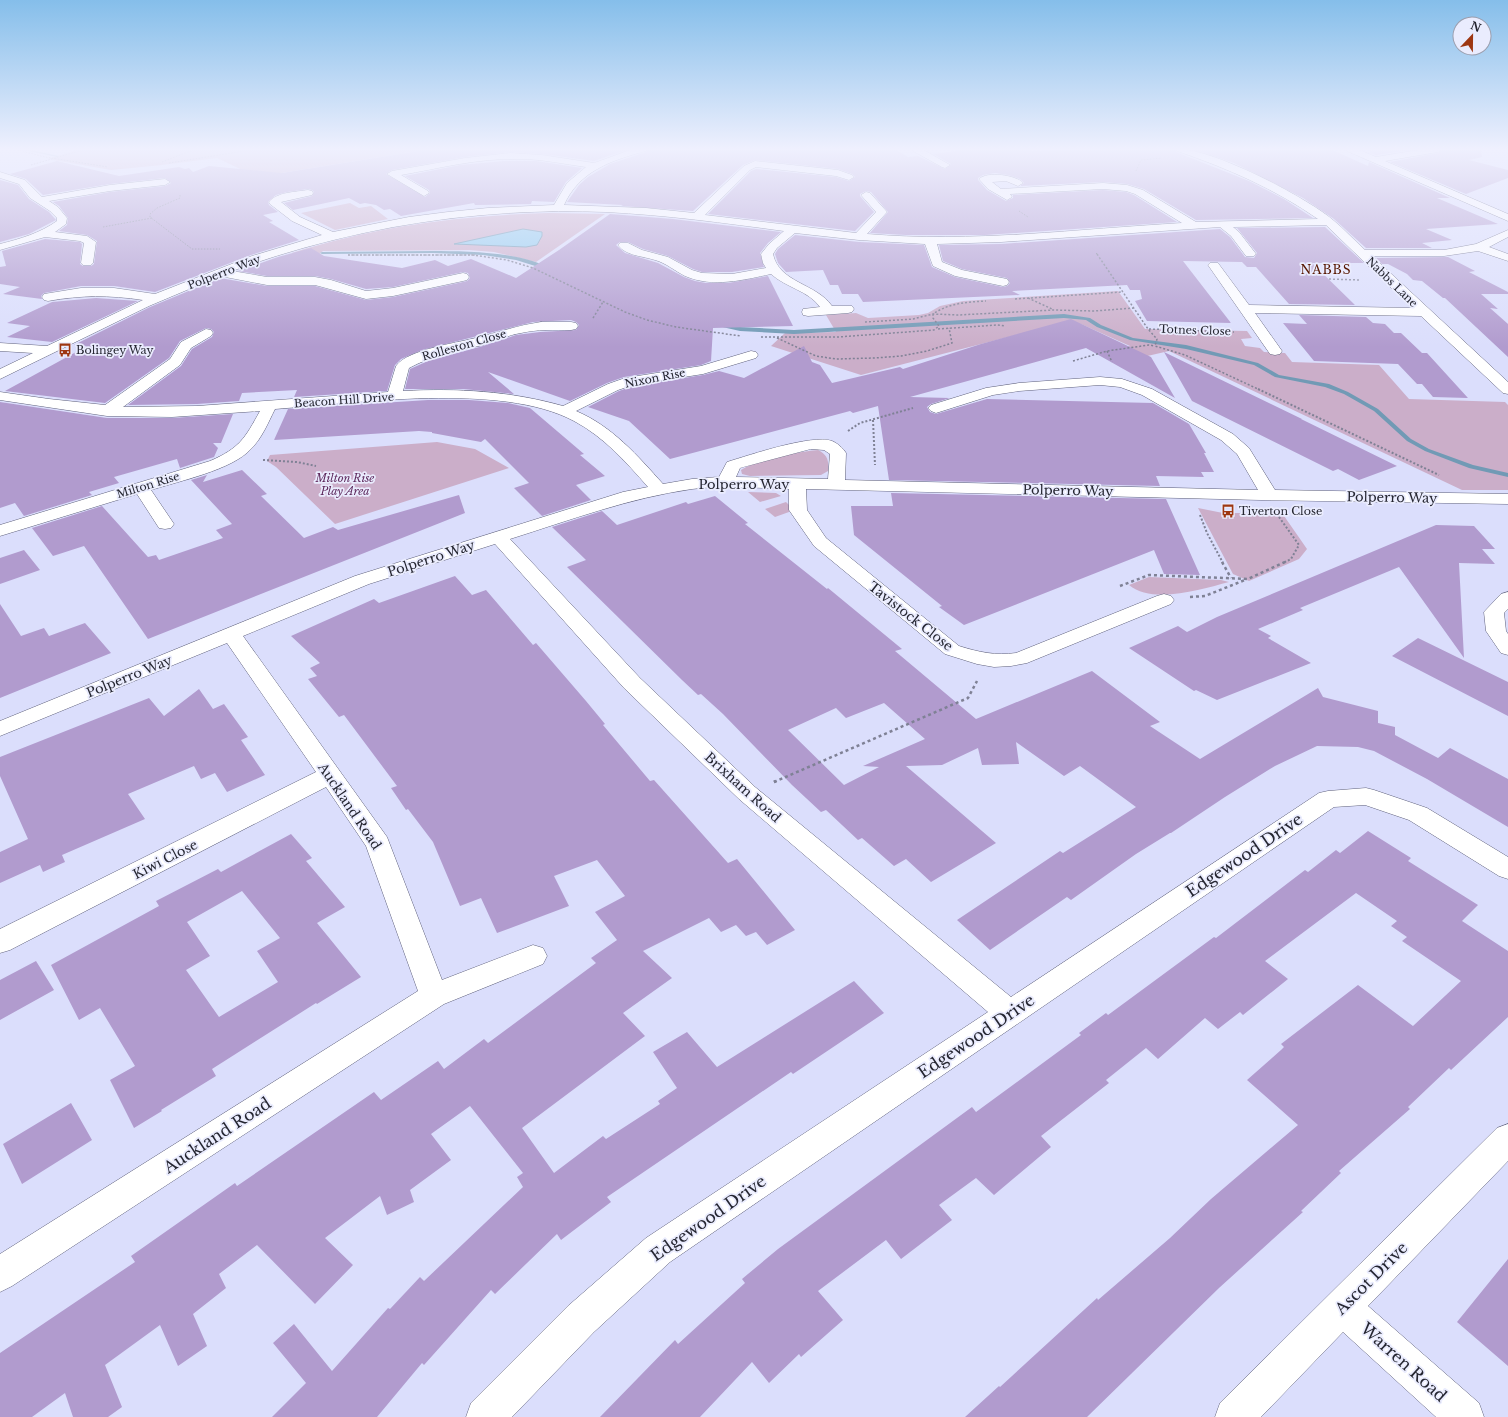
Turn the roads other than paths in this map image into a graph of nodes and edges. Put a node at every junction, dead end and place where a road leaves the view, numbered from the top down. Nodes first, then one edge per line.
1 (59, 215) edge
2 (291, 215) edge
3 (451, 215) edge
4 (686, 215) edge
5 (879, 215) edge
6 (1177, 215) edge
7 (1319, 215) edge
8 (697, 216) joint
9 (1329, 222) junction
10 (1223, 224) junction
11 (1195, 226) junction
12 (793, 229) junction
13 (45, 234) junction
14 (1508, 234) edge
15 (332, 236) junction
16 (858, 237) junction
17 (930, 241) junction
18 (624, 245) dead end
19 (0, 247) edge
20 (1479, 247) junction
21 (1361, 253) junction
22 (1250, 254) dead end
23 (1508, 258) edge
24 (87, 263) dead end
25 (1214, 265) dead end
26 (773, 270) junction
27 (219, 272) junction
28 (463, 277) dead end
29 (1003, 282) dead end
30 (48, 297) dead end
31 (156, 298) junction
32 (1245, 309) junction
33 (808, 312) dead end
34 (1424, 312) junction
35 (564, 323) dead end
36 (206, 333) dead end
37 (0, 347) edge
38 (1272, 347) dead end
39 (50, 350) junction
40 (751, 355) dead end
41 (0, 375) edge
42 (1508, 390) edge
43 (0, 396) edge
44 (394, 396) junction
45 (270, 405) junction
46 (936, 408) road end
47 (107, 411) junction
48 (563, 412) junction
49 (725, 482) junction
50 (797, 483) junction
51 (836, 484) junction
52 (141, 488) junction
53 (658, 489) junction
54 (1508, 499) edge
55 (1272, 503) junction
56 (165, 524) dead end
57 (0, 531) edge
58 (498, 537) junction
59 (1508, 598) edge
60 (1164, 600) road end
61 (230, 634) junction
62 (1508, 649) edge
63 (0, 729) edge
64 (330, 775) junction
65 (1508, 869) edge
66 (0, 942) edge
67 (533, 956) dead end
68 (434, 996) junction
69 (1010, 1013) junction
70 (1508, 1139) edge
71 (0, 1274) edge
72 (1342, 1307) junction
73 (486, 1417) edge
74 (1234, 1417) edge
75 (1465, 1417) edge

1 - 13 street
2 - 15 street
3 - 15 street, Polperro Way
4 - 8 street, Polperro Way
5 - 16 street
6 - 11 street
7 - 9 street, Nabbs Lane
8 - 12 street, Polperro Way
9 - 10 street, Polperro Way
9 - 21 street, Nabbs Lane
10 - 11 street, Polperro Way
10 - 22 street
11 - 17 street, Polperro Way
12 - 16 street, Polperro Way
12 - 26 street
13 - 19 street
13 - 24 street
14 - 20 street
15 - 27 street, Polperro Way
16 - 17 street, Polperro Way
17 - 29 street
18 - 26 street
20 - 21 street
20 - 23 street
21 - 34 street, Nabbs Lane
25 - 32 street
26 - 33 street
27 - 28 street
27 - 31 street, Polperro Way
30 - 31 street
31 - 39 street, Polperro Way
32 - 34 street
32 - 38 street
34 - 42 street, Nabbs Lane
35 - 44 street, Rolleston Close
36 - 47 street
37 - 39 street
39 - 41 street, Polperro Way
40 - 48 street, Nixon Rise
43 - 47 street, Beacon Hill Drive
44 - 45 street, Beacon Hill Drive
44 - 48 street, Beacon Hill Drive
45 - 47 street, Beacon Hill Drive
45 - 52 street, Milton Rise
46 - 55 street
48 - 53 street, Beacon Hill Drive
49 - 50 street, Polperro Way
49 - 51 street
49 - 53 street, Polperro Way
50 - 51 street, Polperro Way
50 - 60 street, Tavistock Close
51 - 55 street, Polperro Way
52 - 56 street
52 - 57 street, Milton Rise
53 - 58 street, Polperro Way
54 - 55 street, Polperro Way
58 - 61 street, Polperro Way
58 - 69 street, Brixham Road
59 - 62 street
61 - 63 street, Polperro Way
61 - 64 street, Auckland Road
64 - 66 street, Kiwi Close
64 - 68 street, Auckland Road
65 - 69 street, Edgewood Drive
67 - 68 street, Auckland Road
68 - 71 street, Auckland Road
69 - 73 street, Edgewood Drive
70 - 72 street, Ascot Drive
72 - 74 street, Ascot Drive
72 - 75 street, Warren Road

